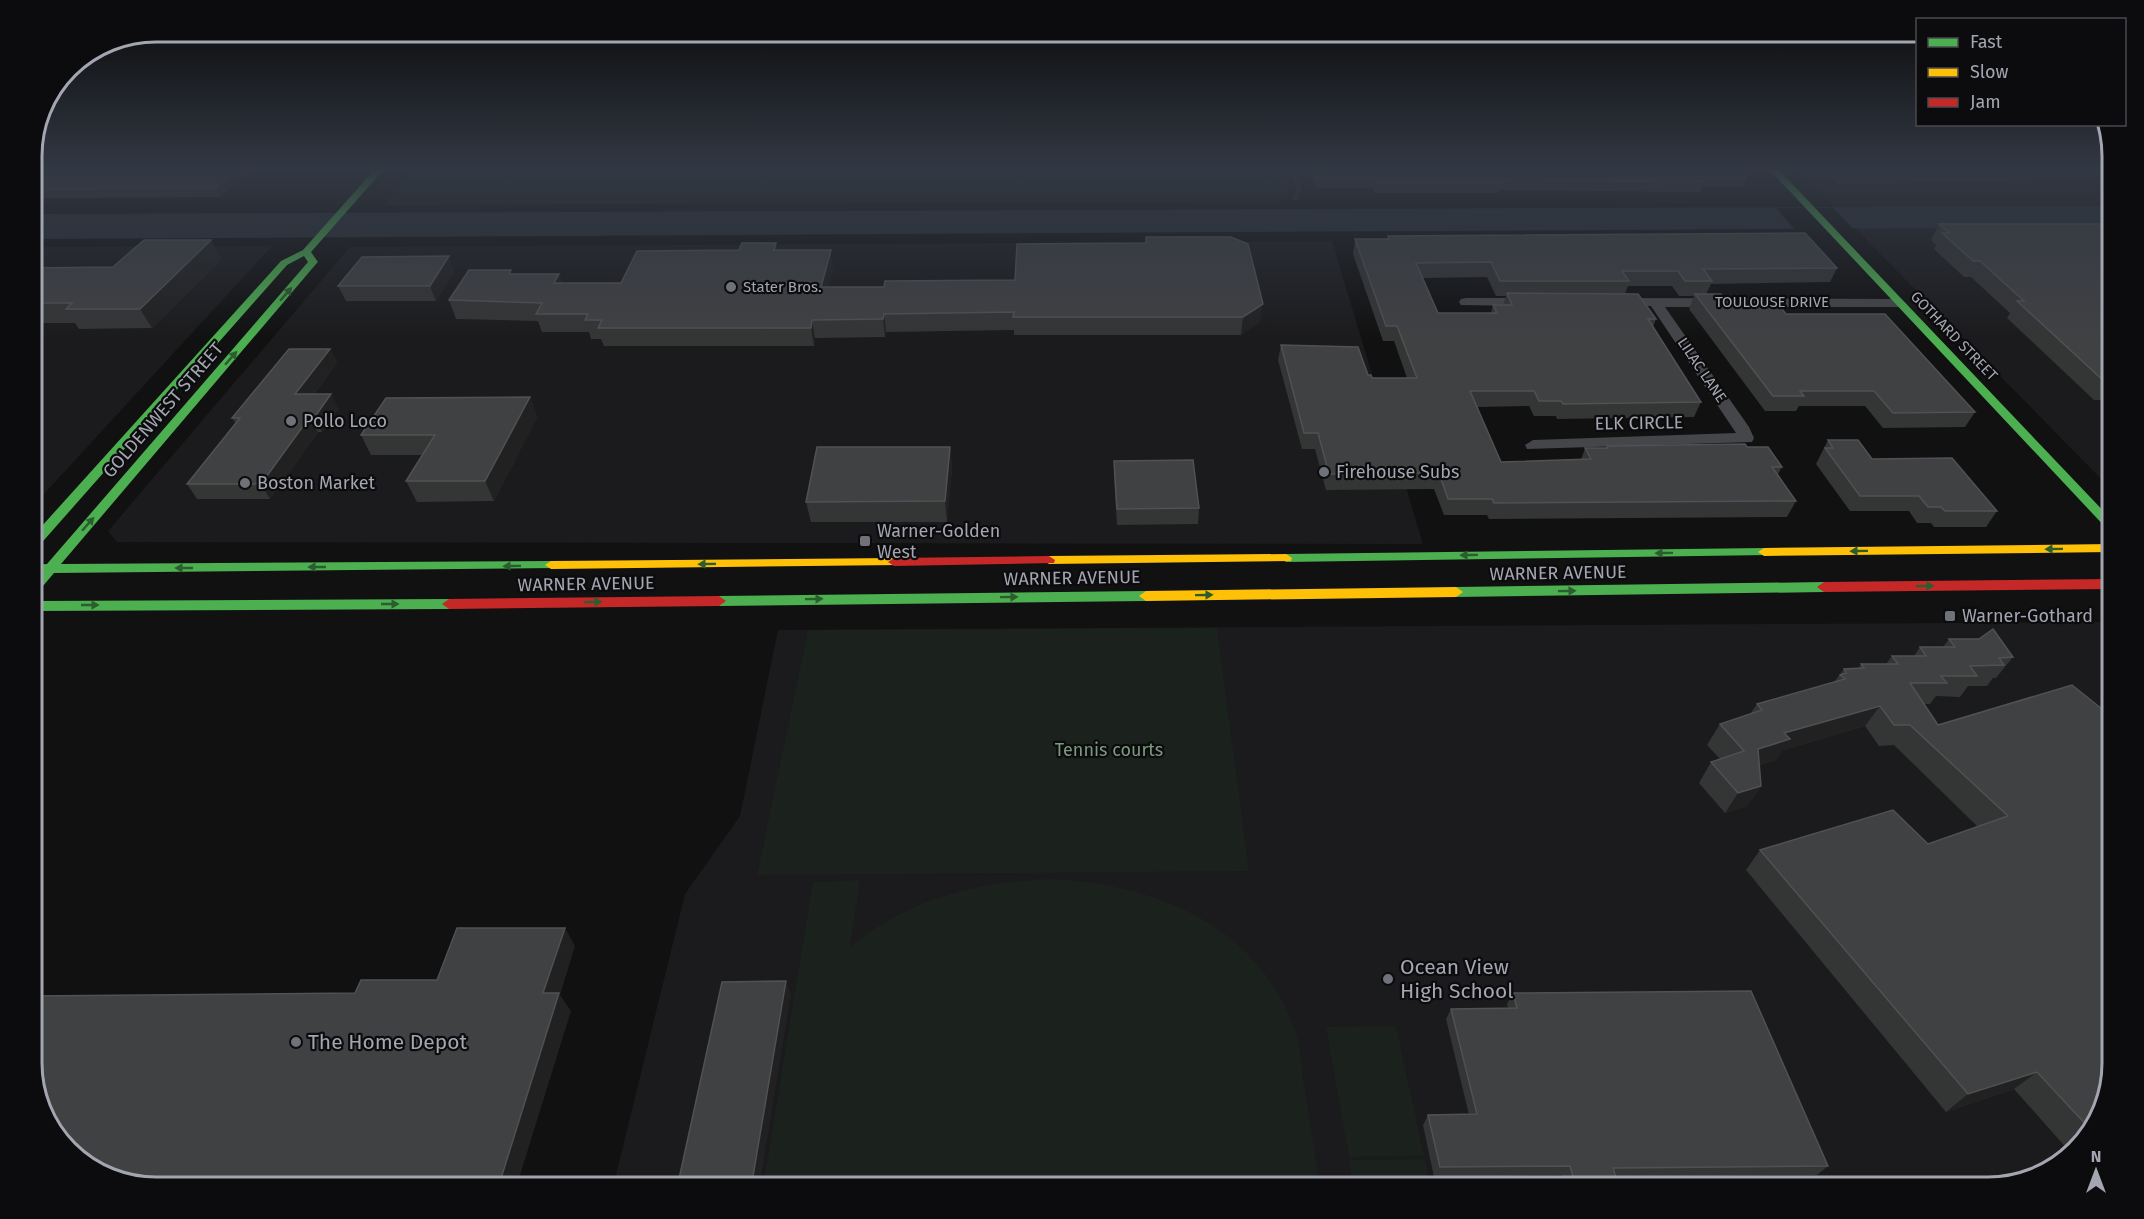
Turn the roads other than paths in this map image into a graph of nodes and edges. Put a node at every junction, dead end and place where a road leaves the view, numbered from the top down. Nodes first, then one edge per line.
1 (330, 225) edge
2 (1824, 225) edge
3 (306, 252) junction
4 (1466, 302) dead end
5 (1549, 302) edge
6 (1608, 302) edge
7 (1655, 302) junction
8 (1899, 303) junction
9 (1746, 438) joint
10 (1533, 445) dead end
11 (2102, 516) edge
12 (42, 534) edge
13 (2102, 548) edge
14 (1722, 553) junction
15 (1340, 557) junction
16 (1236, 558) junction
17 (1712, 567) dead end
18 (42, 568) edge
19 (50, 568) junction
20 (1377, 573) dead end
21 (1222, 575) dead end
22 (1266, 575) dead end
23 (1673, 575) dead end
24 (1474, 577) dead end
25 (42, 578) edge
26 (1287, 580) dead end
27 (1115, 582) dead end
28 (2102, 584) edge
29 (1537, 591) junction
30 (1402, 593) junction
31 (1072, 596) junction
32 (42, 606) edge

1 - 3 main road, GOLDENWEST STREET
2 - 8 main road, GOTHARD STREET
3 - 12 main road, GOLDENWEST STREET
19 -> 3 main road, GOLDENWEST STREET
4 - 5 street
6 - 7 street, TOULOUSE DRIVE
7 - 8 street, TOULOUSE DRIVE
7 - 9 street, LILAC LANE
8 - 11 main road, GOTHARD STREET
9 - 10 street, ELK CIRCLE
13 -> 14 main road, WARNER AVENUE
14 -> 15 main road, WARNER AVENUE
14 - 17 main road
15 - 16 main road, WARNER AVENUE
15 - 20 main road
16 -> 19 main road, WARNER AVENUE
16 - 21 main road
16 - 22 main road
18 - 19 main road, WARNER AVENUE
19 - 25 main road, GOLDENWEST STREET
23 - 29 main road
24 - 29 main road
26 - 30 main road
27 - 31 main road
29 -> 28 main road, WARNER AVENUE
29 - 30 main road, WARNER AVENUE
31 -> 30 main road, WARNER AVENUE
32 -> 31 main road, WARNER AVENUE

